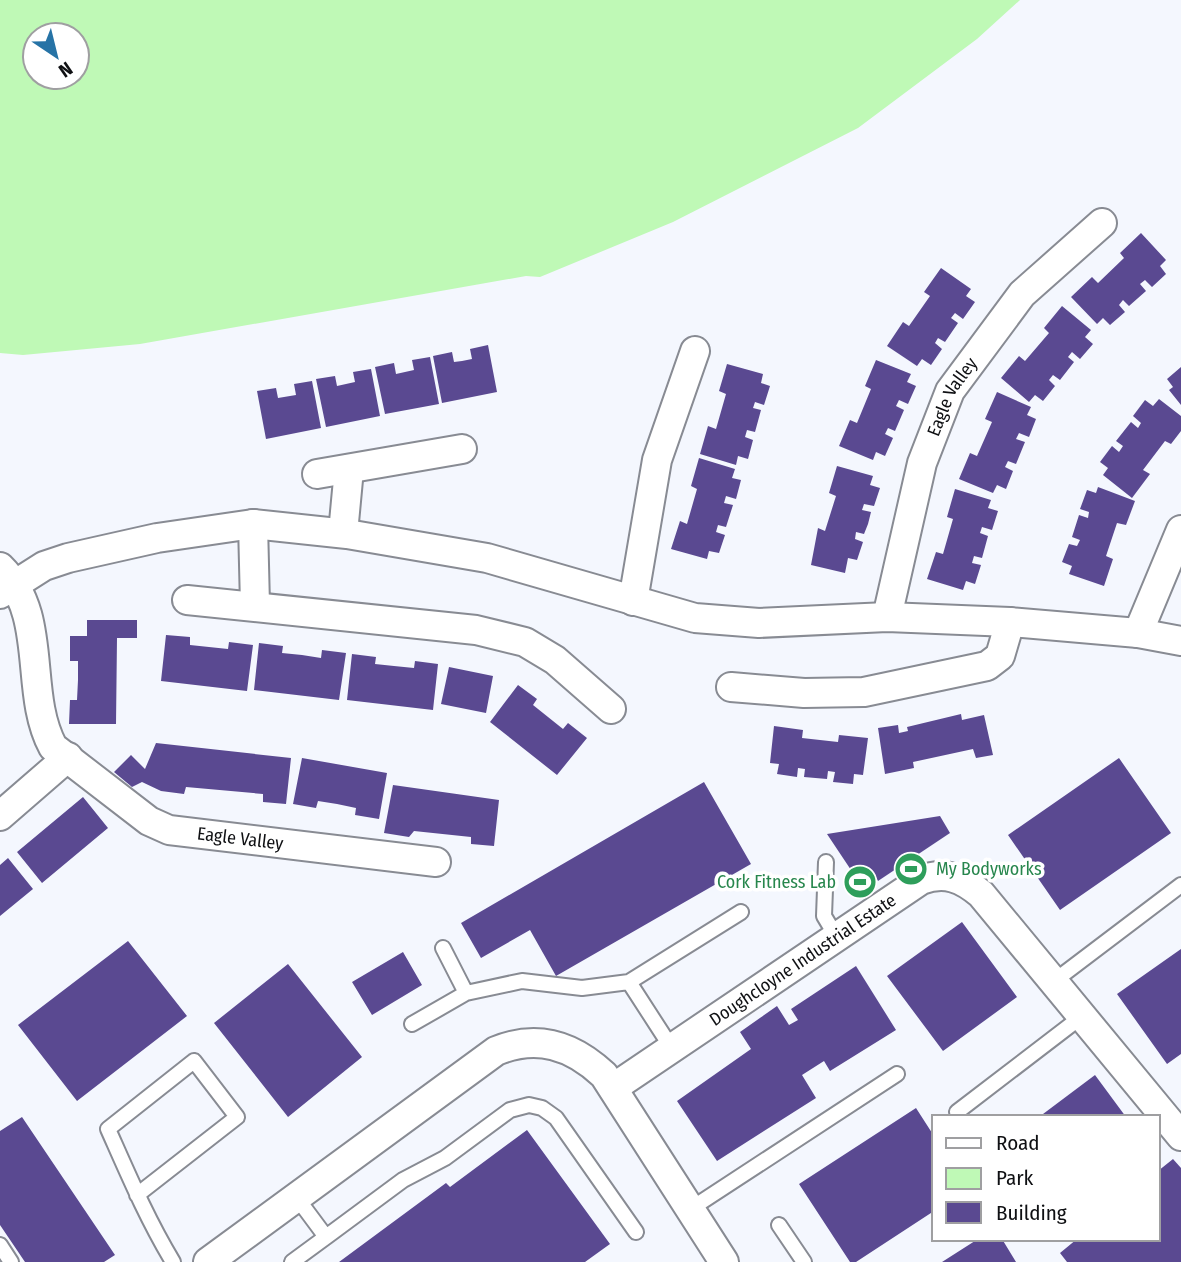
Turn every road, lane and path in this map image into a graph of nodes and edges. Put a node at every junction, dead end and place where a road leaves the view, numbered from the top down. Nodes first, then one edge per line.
1 (1101, 223) dead end
2 (695, 351) dead end
3 (462, 449) dead end
4 (349, 469) junction
5 (317, 474) dead end
6 (253, 524) junction
7 (1181, 530) edge
8 (343, 533) junction
9 (5, 581) edge
10 (187, 600) dead end
11 (633, 601) junction
12 (255, 605) junction
13 (887, 617) junction
14 (1010, 622) junction
15 (1138, 633) junction
16 (1181, 641) edge
17 (731, 687) dead end
18 (611, 709) dead end
19 (68, 757) junction
20 (0, 816) edge
21 (436, 862) dead end
22 (826, 862) dead end
23 (1181, 885) edge
24 (741, 912) dead end
25 (836, 936) junction
26 (443, 948) dead end
27 (629, 982) junction
28 (1053, 982) junction
29 (466, 993) junction
30 (1081, 1017) junction
31 (412, 1024) dead end
32 (671, 1047) junction
33 (897, 1074) dead end
34 (613, 1088) junction
35 (957, 1112) dead end
36 (1181, 1136) edge
37 (137, 1195) junction
38 (297, 1198) junction
39 (690, 1210) junction
40 (779, 1224) dead end
41 (636, 1232) dead end
42 (326, 1237) junction
43 (0, 1245) edge
44 (11, 1262) edge
45 (173, 1262) edge
46 (208, 1262) edge
47 (292, 1262) edge
48 (723, 1262) edge
49 (804, 1262) edge

1 - 13 street, Eagle Valley
2 - 11 street
3 - 4 street
4 - 5 street
4 - 8 street
6 - 8 street, Eagle Valley
6 - 9 street, Eagle Valley
6 - 12 street
7 - 15 street
8 - 11 street, Eagle Valley
9 - 19 street, Eagle Valley
10 - 12 street
11 - 13 street, Eagle Valley
12 - 18 street
13 - 14 street, Eagle Valley
14 - 15 street, Eagle Valley
14 - 17 street
15 - 16 street, Eagle Valley
19 - 20 street
19 - 21 street, Eagle Valley
22 - 25 lane
23 - 28 lane
24 - 27 lane
25 - 28 street, Doughcloyne Industrial Estate
25 - 32 street, Doughcloyne Industrial Estate
26 - 29 lane
27 - 29 lane
27 - 32 lane
28 - 30 street, Doughcloyne Industrial Estate
29 - 31 lane
30 - 35 lane
30 - 36 street, Doughcloyne Industrial Estate
32 - 34 street, Doughcloyne Industrial Estate
33 - 39 lane
34 - 38 street
34 - 39 street
37 - 37 lane
37 - 45 lane
38 - 42 lane
38 - 46 street
39 - 48 street
40 - 49 lane
41 - 42 lane
42 - 47 lane
43 - 44 lane

